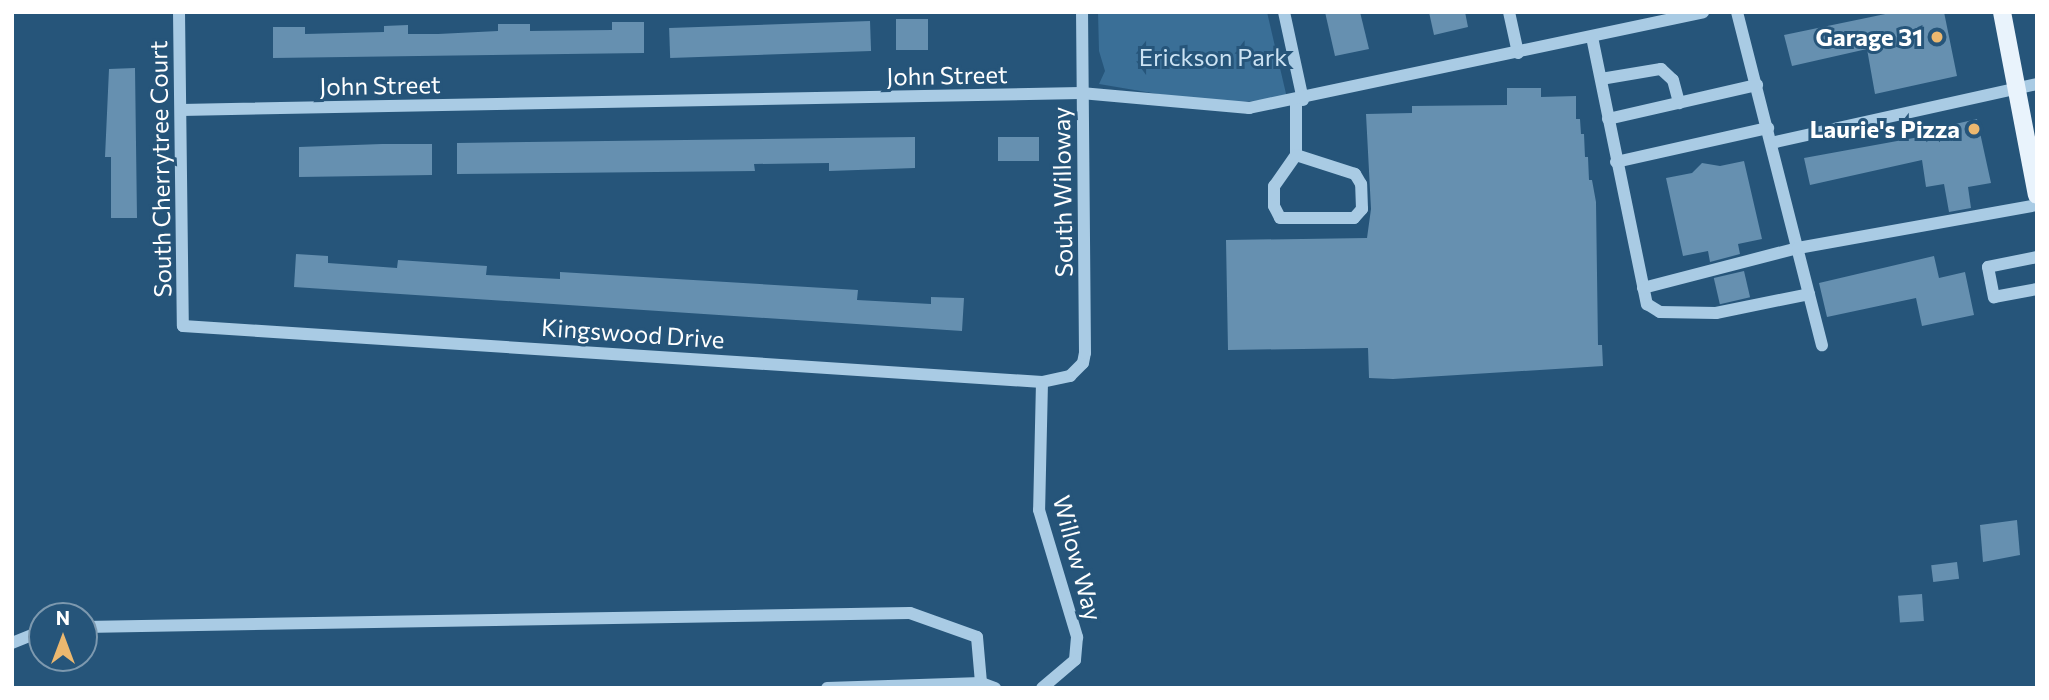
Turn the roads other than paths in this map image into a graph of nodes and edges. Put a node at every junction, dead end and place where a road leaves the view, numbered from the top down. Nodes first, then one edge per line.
1 (179, 12) edge
2 (1082, 12) edge
3 (1284, 12) edge
4 (1509, 12) edge
5 (1703, 12) edge
6 (1737, 12) edge
7 (2002, 12) edge
8 (1592, 37) junction
9 (1518, 53) junction
10 (1601, 79) junction
11 (2037, 84) edge
12 (1756, 85) junction
13 (2016, 89) junction
14 (1081, 93) junction
15 (1300, 101) junction
16 (1679, 103) junction
17 (181, 110) junction
18 (1608, 119) junction
19 (1768, 128) junction
20 (1771, 143) junction
21 (1296, 155) junction
22 (1616, 162) junction
23 (2037, 195) edge
24 (2037, 205) edge
25 (1798, 248) junction
26 (2037, 257) edge
27 (1643, 288) junction
28 (2037, 289) edge
29 (1809, 294) junction
30 (183, 326) joint
31 (1822, 345) dead end
32 (1077, 369) joint
33 (1042, 382) junction
34 (98, 627) edge
35 (981, 683) junction
36 (827, 688) edge
37 (995, 688) edge
38 (1042, 688) edge

1 - 17 street, South Cherrytree Court
2 - 14 street, South Willoway
3 - 15 street
4 - 9 street
5 - 8 street, John Street
6 - 12 street
7 - 13 main road
8 - 9 street, John Street
8 - 10 street
9 - 15 street, John Street
10 - 16 street
10 - 18 street
11 - 13 street
12 - 16 street
12 - 19 street
13 - 20 street
13 - 23 main road
14 - 15 street, John Street
14 - 17 street, John Street
14 - 32 street, South Willoway
15 - 21 street
16 - 18 street
17 - 30 street, South Cherrytree Court
18 - 22 street
19 - 20 street
19 - 22 street
20 - 25 street
21 - 21 street
22 - 27 street
24 - 25 street
25 - 27 street
25 - 29 street
26 - 28 street
27 - 29 street
29 - 31 street
30 - 33 street, Kingswood Drive
32 - 33 street, Kingswood Drive
33 - 38 street, Willow Way
34 - 35 street
35 - 36 street
35 - 37 street

